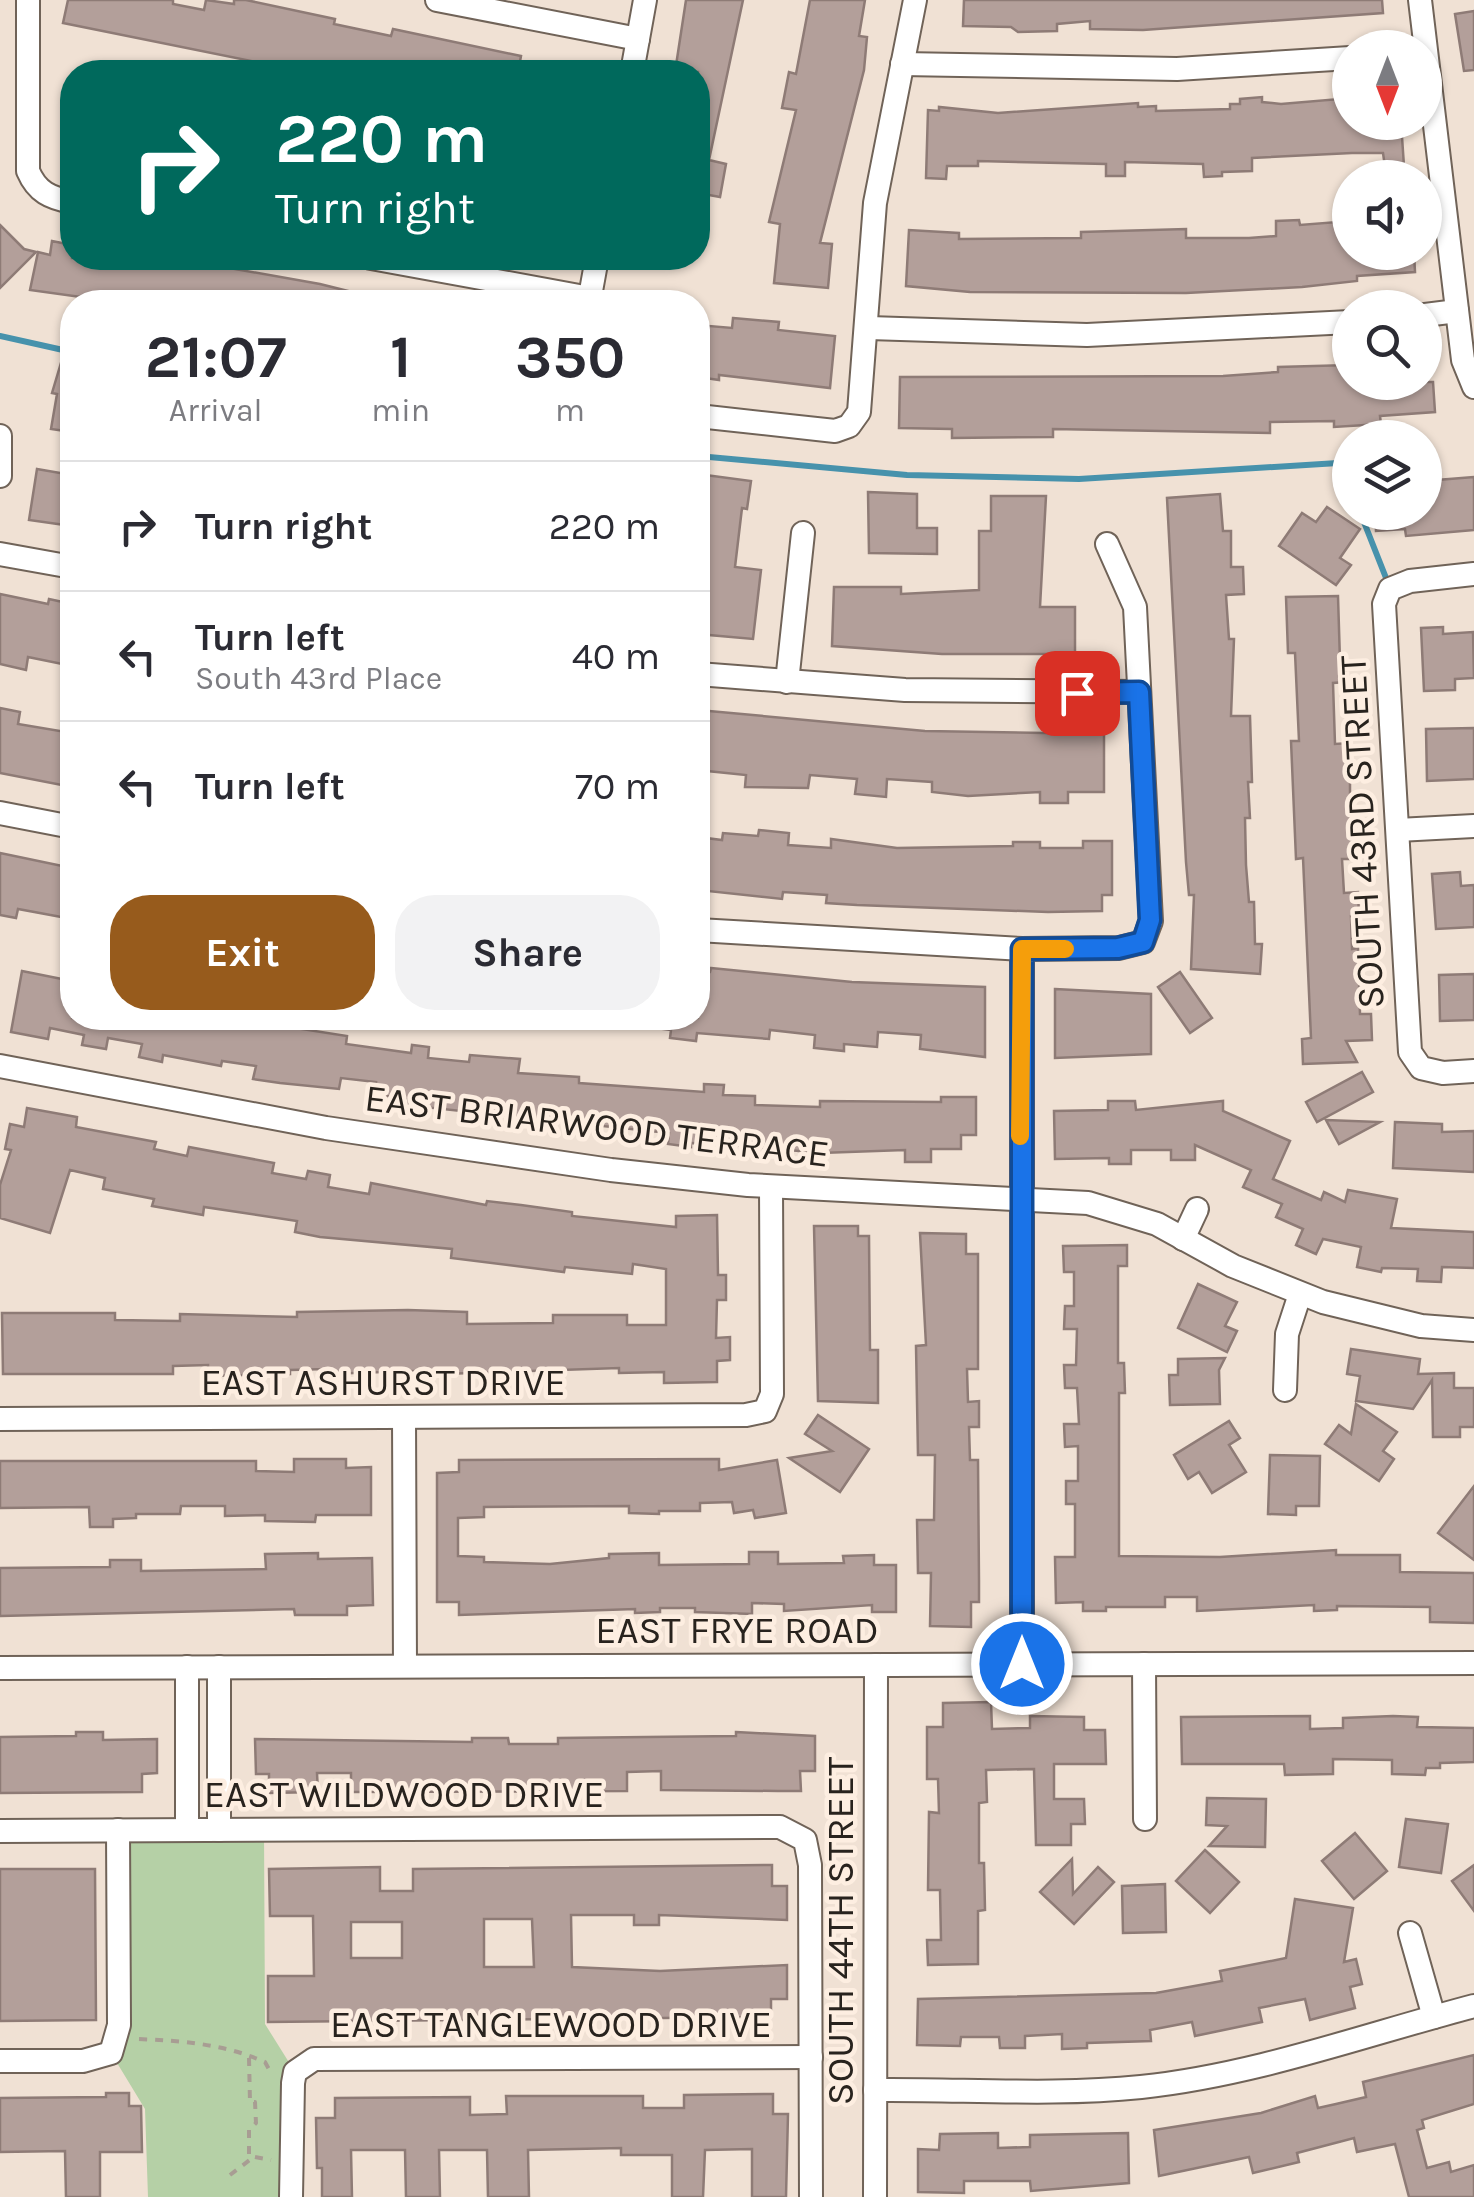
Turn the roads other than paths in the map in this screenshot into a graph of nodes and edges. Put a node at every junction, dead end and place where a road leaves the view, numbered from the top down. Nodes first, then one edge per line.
1 (28, 0) edge
2 (436, 0) edge
3 (645, 0) edge
4 (915, 0) edge
5 (1420, 0) edge
6 (1423, 30) edge
7 (638, 39) junction
8 (1332, 59) edge
9 (634, 60) edge
10 (902, 64) junction
11 (1437, 140) edge
12 (60, 200) edge
13 (1474, 232) edge
14 (1449, 235) junction
15 (433, 270) edge
16 (537, 290) edge
17 (1458, 312) junction
18 (1442, 313) edge
19 (1332, 323) edge
20 (868, 328) junction
21 (1474, 386) edge
22 (710, 417) edge
23 (0, 436) edge
24 (0, 476) edge
25 (803, 533) dead end
26 (1107, 544) dead end
27 (0, 554) edge
28 (60, 565) edge
29 (1474, 574) edge
30 (710, 675) edge
31 (787, 682) junction
32 (1139, 692) junction
33 (0, 813) edge
34 (60, 825) edge
35 (1474, 826) edge
36 (1398, 830) junction
37 (710, 931) edge
38 (1022, 949) junction
39 (0, 1066) edge
40 (1474, 1070) edge
41 (771, 1186) junction
42 (1019, 1199) junction
43 (1197, 1209) dead end
44 (1183, 1239) junction
45 (1300, 1294) junction
46 (1474, 1330) edge
47 (1285, 1390) dead end
48 (404, 1417) junction
49 (0, 1419) edge
50 (1474, 1663) edge
51 (1022, 1664) junction
52 (1144, 1664) junction
53 (876, 1665) junction
54 (404, 1666) junction
55 (219, 1667) junction
56 (0, 1668) edge
57 (187, 1668) junction
58 (187, 1748) junction
59 (218, 1748) junction
60 (1145, 1819) dead end
61 (0, 1830) edge
62 (118, 1830) junction
63 (187, 1830) junction
64 (219, 1830) junction
65 (1410, 1933) dead end
66 (1474, 2006) edge
67 (1434, 2017) junction
68 (810, 2057) junction
69 (0, 2060) edge
70 (874, 2090) junction
71 (291, 2197) edge
72 (811, 2197) edge
73 (875, 2197) edge

1 - 12 street
2 - 7 street
3 - 7 street
4 - 10 street
5 - 6 street
7 - 9 street
8 - 10 street
10 - 20 street
11 - 14 street
13 - 14 street
14 - 17 street
15 - 16 street
17 - 18 street
17 - 21 street
19 - 20 street
20 - 22 street
23 - 24 street
25 - 31 street
26 - 32 street
27 - 28 street
29 - 36 street, SOUTH 43RD STREET
30 - 31 street
31 - 32 street
32 - 38 street
33 - 34 street
35 - 36 street
36 - 40 street, SOUTH 43RD STREET
37 - 38 street
38 - 42 street
39 - 41 street, EAST BRIARWOOD TERRACE
41 - 42 street, EAST BRIARWOOD TERRACE
41 - 48 street, EAST ASHURST DRIVE
42 - 44 street, EAST BRIARWOOD TERRACE
42 - 51 street
43 - 44 street
44 - 45 street, EAST BRIARWOOD TERRACE
45 - 46 street, EAST BRIARWOOD TERRACE
45 - 47 street
48 - 49 street, EAST ASHURST DRIVE
48 - 54 street
50 - 52 street, EAST FRYE ROAD
51 - 52 street, EAST FRYE ROAD
51 - 53 street, EAST FRYE ROAD
52 - 60 street
53 - 54 street, EAST FRYE ROAD
53 - 70 street, SOUTH 44TH STREET
54 - 55 street, EAST FRYE ROAD
55 - 57 street, EAST FRYE ROAD
55 - 59 street
56 - 57 street, EAST FRYE ROAD
57 - 58 street
58 - 59 street
58 - 63 street
59 - 64 street
61 - 62 street, EAST WILDWOOD DRIVE
62 - 63 street, EAST WILDWOOD DRIVE
62 - 69 street
63 - 64 street, EAST WILDWOOD DRIVE
64 - 68 street, EAST WILDWOOD DRIVE
65 - 67 street
66 - 67 street
67 - 70 street
68 - 71 street, EAST TANGLEWOOD DRIVE
68 - 72 street
70 - 73 street, SOUTH 44TH STREET

